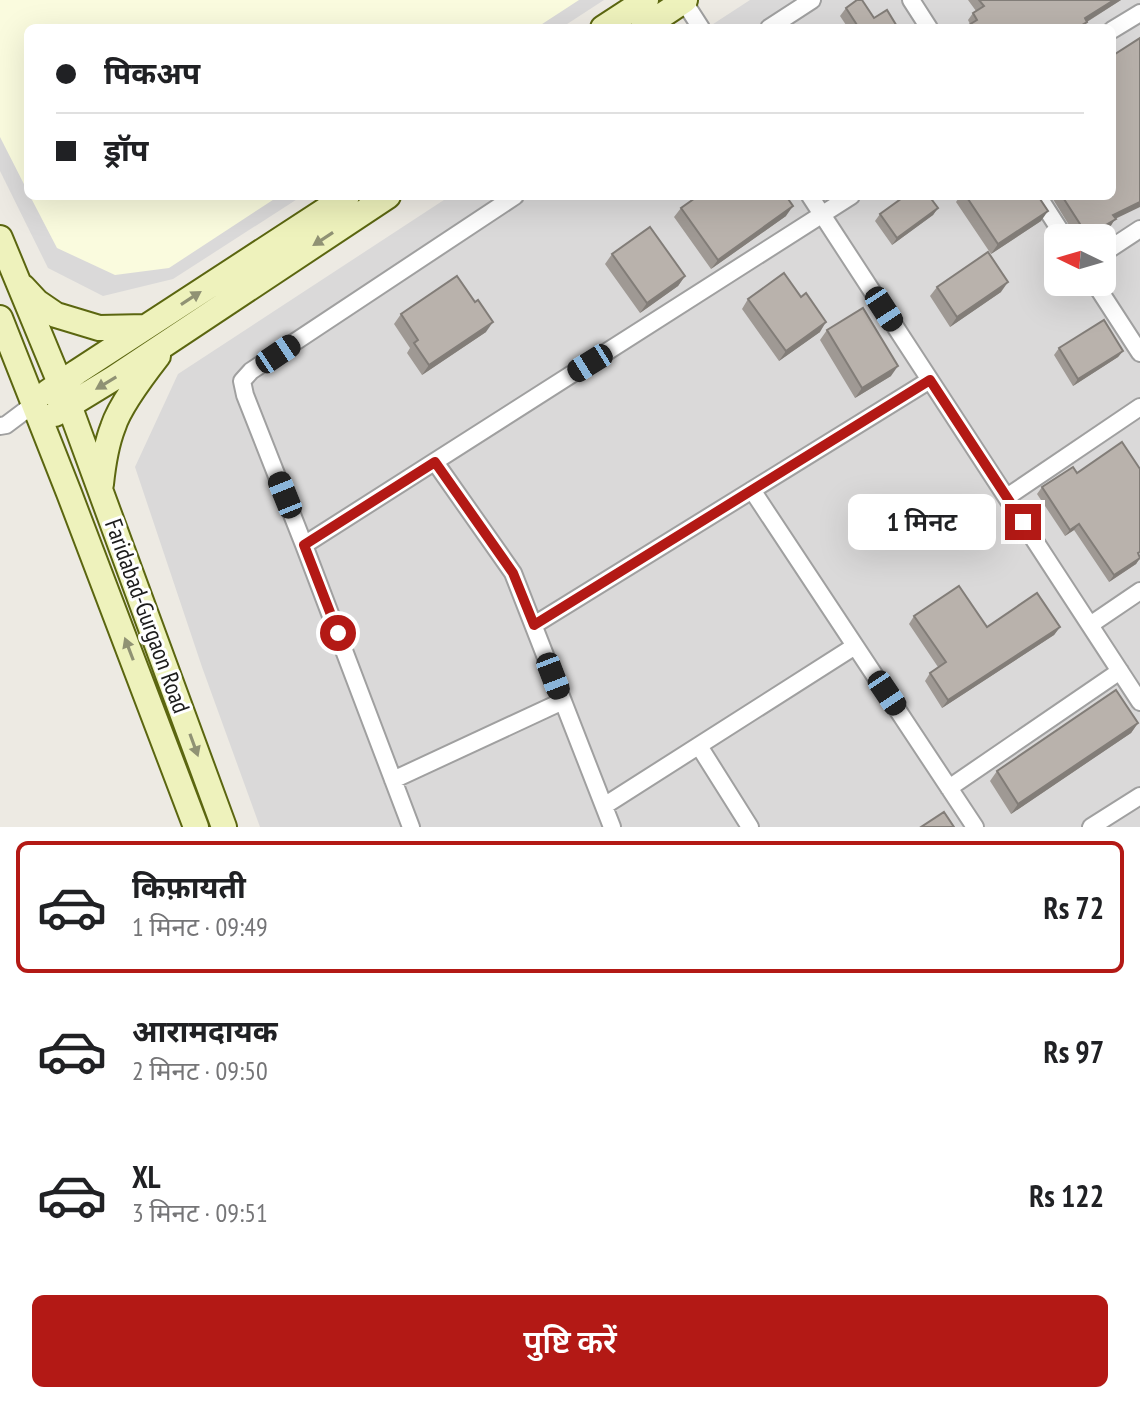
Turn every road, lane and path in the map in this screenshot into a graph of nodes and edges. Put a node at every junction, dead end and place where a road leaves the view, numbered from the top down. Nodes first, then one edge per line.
1 (646, 0) edge
2 (684, 0) edge
3 (812, 0) edge
4 (911, 0) edge
5 (1140, 13) edge
6 (609, 24) edge
7 (649, 24) edge
8 (699, 24) edge
9 (775, 24) edge
10 (926, 24) edge
11 (1116, 28) edge
12 (341, 200) edge
13 (382, 200) edge
14 (509, 200) edge
15 (813, 200) edge
16 (845, 200) edge
17 (1041, 200) edge
18 (822, 214) junction
19 (1056, 224) edge
20 (1140, 229) edge
21 (0, 238) edge
22 (1116, 245) edge
23 (19, 283) junction
24 (1103, 296) edge
25 (0, 318) edge
26 (146, 327) junction
27 (169, 341) junction
28 (1140, 353) edge
29 (930, 380) junction
30 (64, 394) junction
31 (1140, 407) edge
32 (38, 414) junction
33 (0, 426) edge
34 (435, 462) junction
35 (100, 490) junction
36 (752, 490) junction
37 (1007, 497) junction
38 (304, 545) junction
39 (1140, 591) edge
40 (534, 625) junction
41 (1090, 625) junction
42 (855, 646) junction
43 (1120, 671) junction
44 (563, 701) junction
45 (1140, 702) edge
46 (699, 746) junction
47 (393, 780) junction
48 (949, 788) junction
49 (1140, 796) edge
50 (604, 806) junction
51 (196, 827) edge
52 (224, 827) edge
53 (411, 827) edge
54 (612, 827) edge
55 (750, 827) edge
56 (975, 827) edge
57 (1091, 827) edge

1 - 6 main road
2 - 7 main road
2 - 8 street
3 - 9 street
4 - 10 street
5 - 11 street
26 -> 12 main road
13 -> 27 main road
14 - 38 street
15 - 18 street
16 - 18 street
17 - 19 street
18 - 29 street
18 - 34 street
20 - 22 street
21 - 23 main road, Faridabad-Gurgaon Road
23 - 26 main road
23 - 30 main road, Faridabad-Gurgaon Road
24 - 28 street
25 - 32 main road, Faridabad-Gurgaon Road
26 - 30 main road
27 -> 30 main road
27 - 35 main road
29 - 36 street
29 - 37 street
30 - 32 main road
30 - 35 main road, Faridabad-Gurgaon Road
31 - 37 street
32 - 33 street
51 -> 32 main road, Faridabad-Gurgaon Road
34 - 38 street
34 - 40 street
35 -> 52 main road, Faridabad-Gurgaon Road
36 - 40 street
36 - 42 street
37 - 41 street
38 - 47 street
39 - 41 street
40 - 44 street
41 - 43 street
42 - 46 street
42 - 48 street
43 - 45 street
43 - 48 street
44 - 47 street
44 - 50 street
46 - 50 street
46 - 55 street
47 - 53 street
48 - 56 street
49 - 57 street
50 - 54 street

